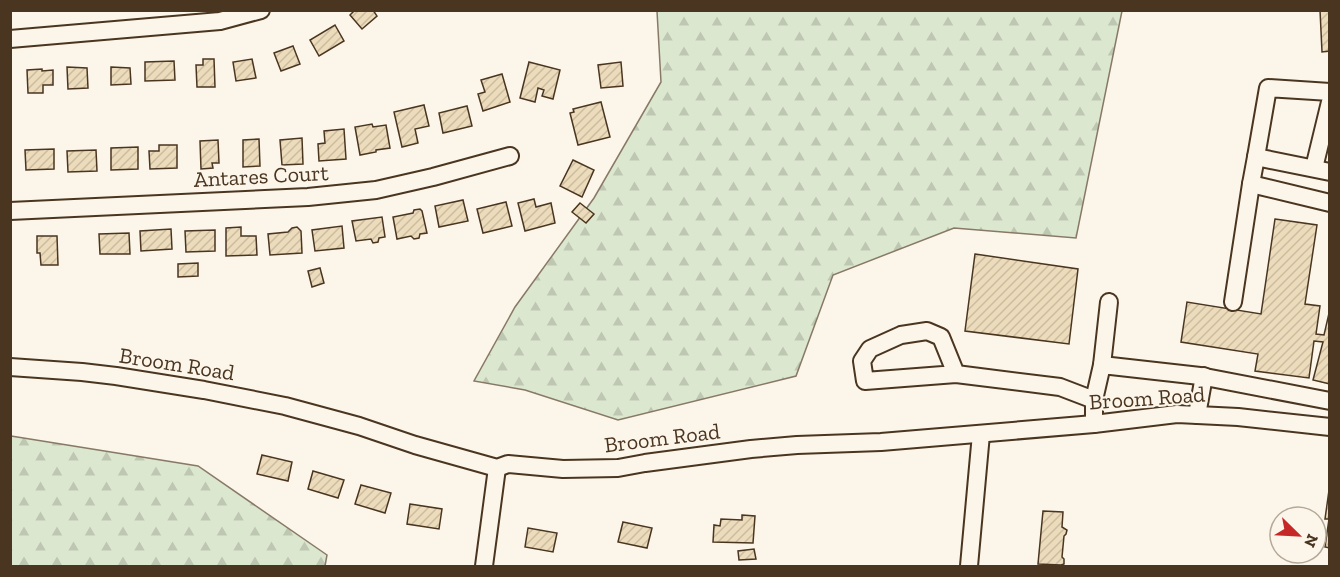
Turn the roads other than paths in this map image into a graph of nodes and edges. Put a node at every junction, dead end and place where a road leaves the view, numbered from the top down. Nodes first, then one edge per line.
1 (261, 10) edge
2 (10, 39) edge
3 (1329, 92) edge
4 (1329, 102) edge
5 (510, 156) dead end
6 (1256, 157) junction
7 (1322, 170) edge
8 (1251, 184) junction
9 (1329, 203) edge
10 (10, 211) edge
11 (1109, 302) dead end
12 (1233, 302) dead end
13 (1102, 365) junction
14 (10, 367) edge
15 (956, 374) junction
16 (1204, 376) junction
17 (1094, 400) junction
18 (1329, 401) edge
19 (1197, 415) junction
20 (1094, 424) junction
21 (1329, 427) edge
22 (981, 434) junction
23 (497, 468) junction
24 (484, 567) edge
25 (969, 567) edge

1 - 2 street
3 - 6 street
4 - 7 street
5 - 10 street, Antares Court
6 - 7 street
6 - 8 street
8 - 9 street
8 - 12 street
11 - 13 street
13 - 16 street
13 - 17 street
14 - 23 street, Broom Road
15 - 15 street
15 - 17 street
16 - 18 street
16 - 19 street
17 - 20 street
19 - 20 street, Broom Road
19 - 21 street, Broom Road
20 - 22 street, Broom Road
22 - 23 street, Broom Road
22 - 25 street
23 - 24 street

